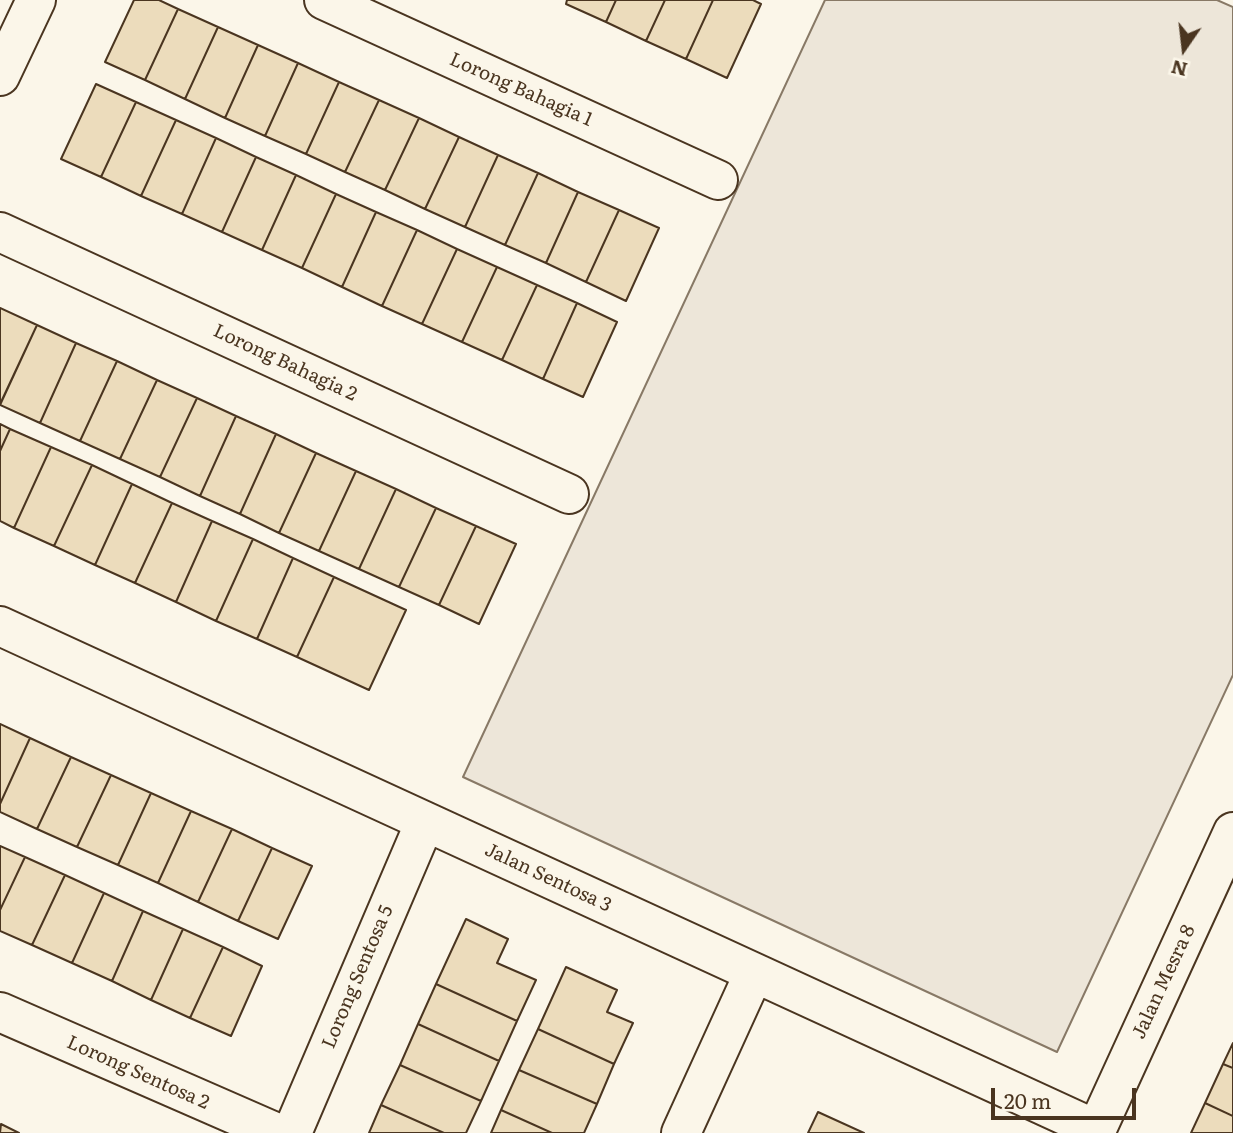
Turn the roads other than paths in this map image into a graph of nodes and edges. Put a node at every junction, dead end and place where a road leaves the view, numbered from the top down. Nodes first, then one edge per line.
1 (36, 0) edge
2 (324, 0) edge
3 (0, 76) edge
4 (718, 180) dead end
5 (0, 232) edge
6 (569, 494) dead end
7 (0, 626) edge
8 (425, 822) junction
9 (1233, 832) edge
10 (754, 973) junction
11 (4, 1026) edge
12 (1096, 1131) edge
13 (277, 1133) edge
14 (292, 1133) edge
15 (681, 1133) edge

1 - 3 street
2 - 4 street, Lorong Bahagia 1
5 - 6 street, Lorong Bahagia 2
7 - 8 street, Jalan Sentosa 3
8 - 10 street, Jalan Sentosa 3
8 - 14 street, Lorong Sentosa 5
9 - 12 street, Jalan Mesra 8
10 - 12 street, Jalan Sentosa 3
10 - 15 street
11 - 13 street, Lorong Sentosa 2

